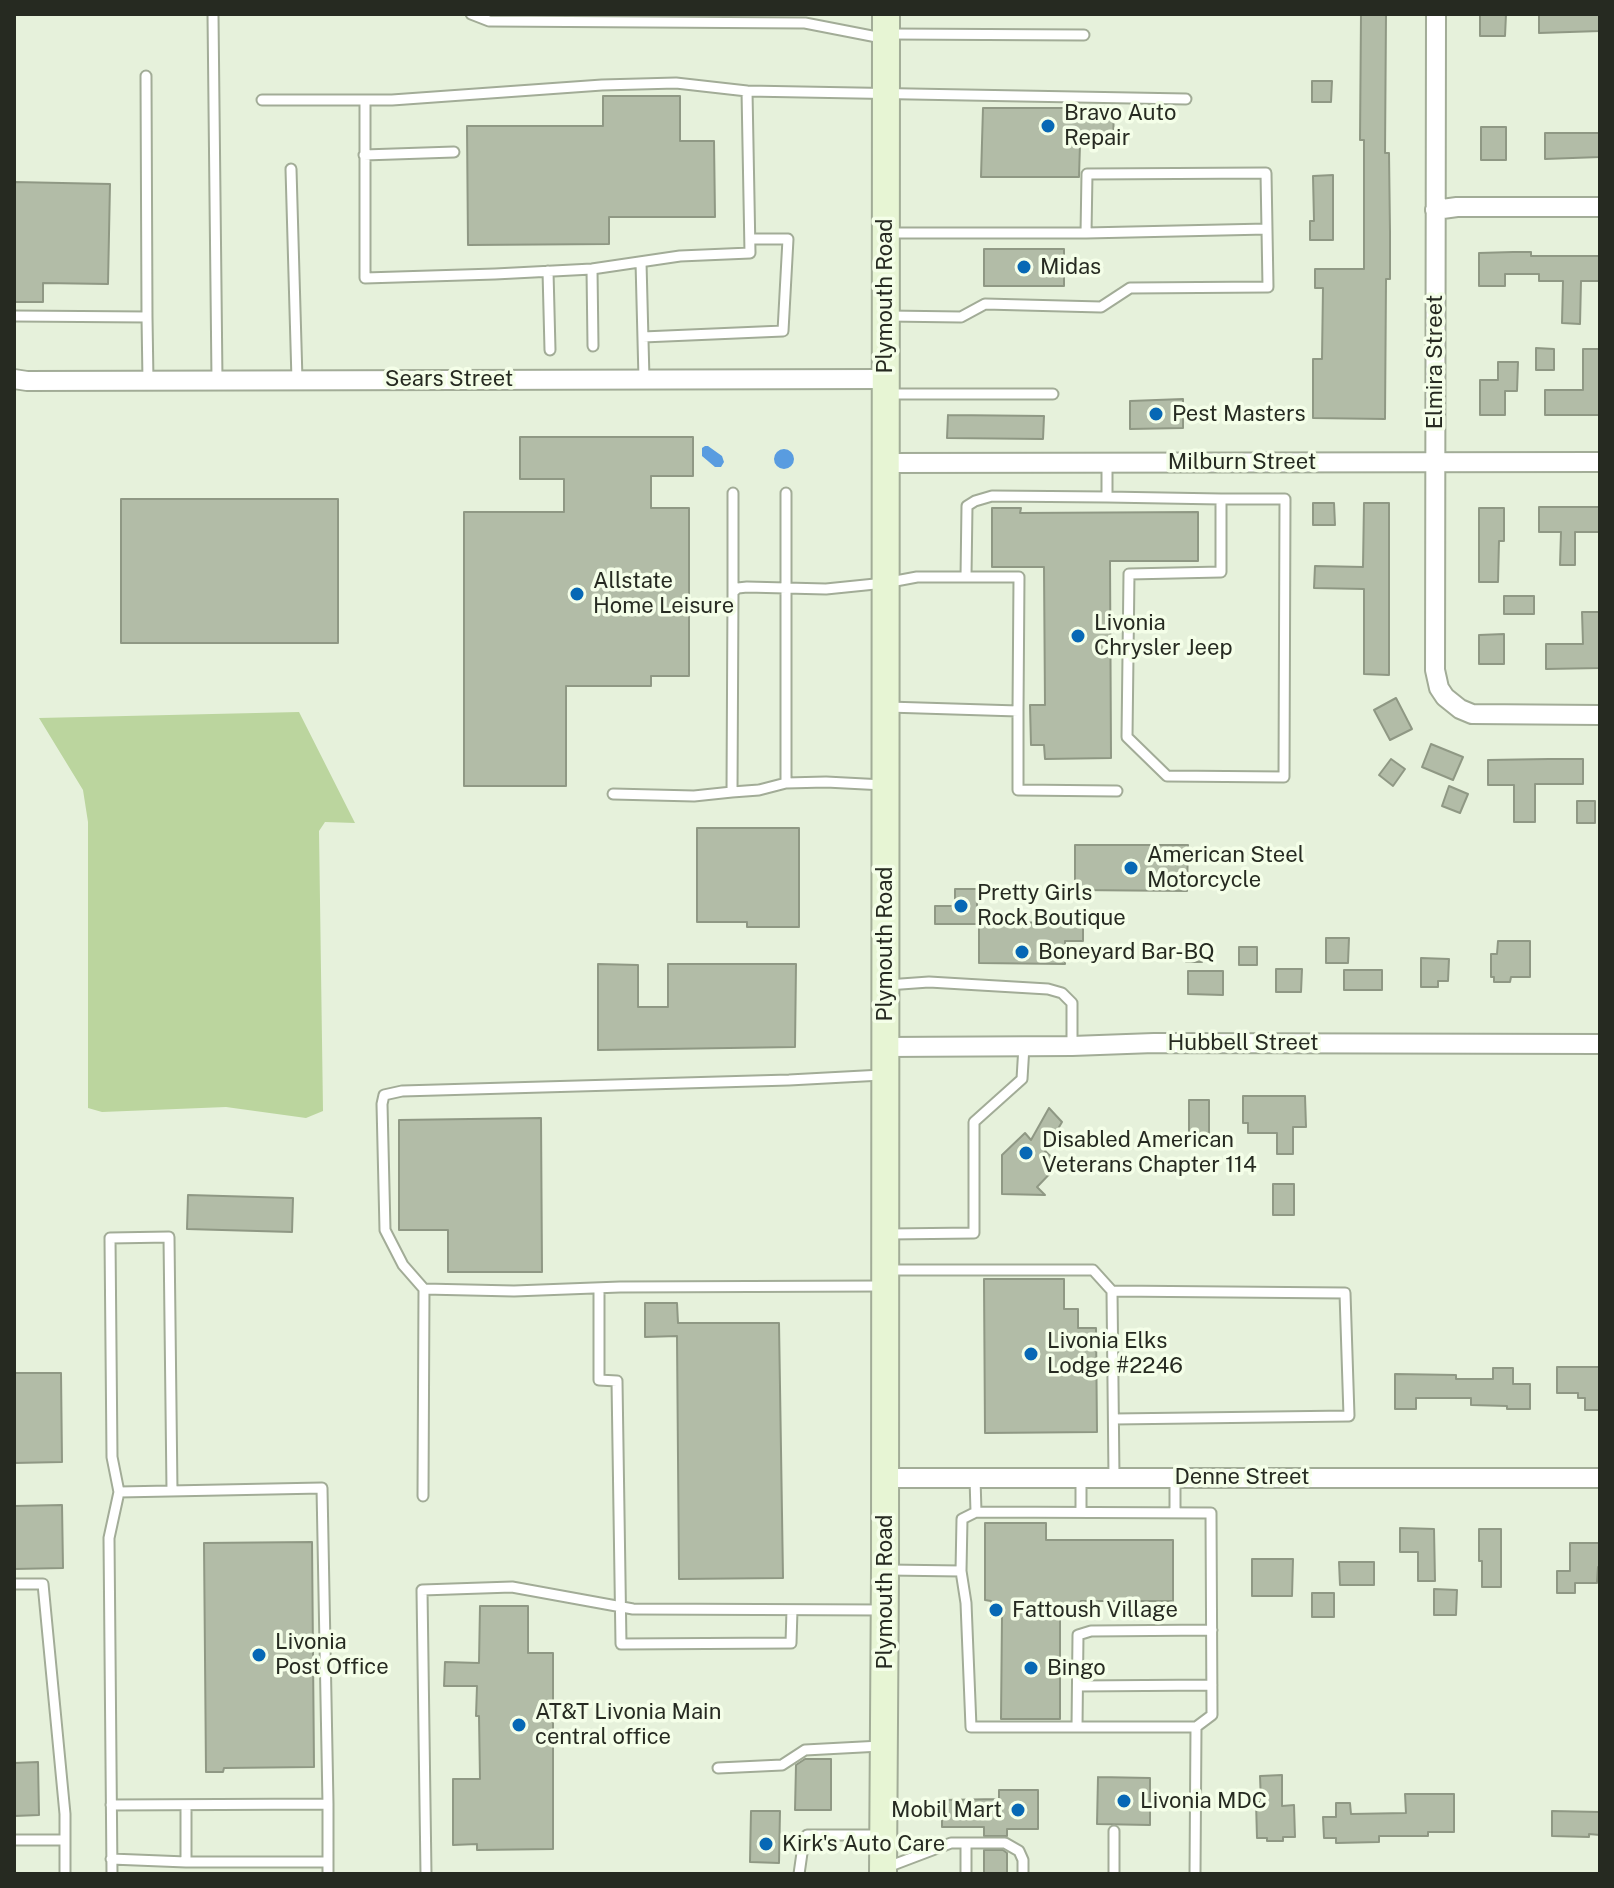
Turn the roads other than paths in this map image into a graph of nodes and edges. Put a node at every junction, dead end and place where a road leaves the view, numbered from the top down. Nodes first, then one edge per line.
1 (213, 14) edge
2 (471, 14) edge
3 (1436, 14) edge
4 (653, 18) edge
5 (886, 29) edge
6 (1084, 35) dead end
7 (146, 76) dead end
8 (747, 91) junction
9 (885, 94) junction
10 (1186, 99) dead end
11 (262, 100) dead end
12 (365, 100) junction
13 (454, 152) dead end
14 (364, 155) junction
15 (291, 169) dead end
16 (1600, 207) edge
17 (1435, 210) junction
18 (1267, 229) junction
19 (885, 233) junction
20 (1086, 233) junction
21 (750, 239) junction
22 (641, 262) junction
23 (592, 269) junction
24 (548, 271) junction
25 (14, 316) edge
26 (885, 316) junction
27 (147, 317) junction
28 (643, 337) junction
29 (593, 346) dead end
30 (550, 350) dead end
31 (14, 379) edge
32 (644, 379) junction
33 (217, 380) junction
34 (297, 380) junction
35 (148, 381) junction
36 (884, 386) junction
37 (1053, 394) dead end
38 (1435, 462) junction
39 (1600, 462) edge
40 (885, 463) junction
41 (1107, 463) junction
42 (733, 493) dead end
43 (786, 493) dead end
44 (1107, 497) junction
45 (1221, 499) junction
46 (966, 576) junction
47 (885, 583) junction
48 (786, 588) junction
49 (733, 592) junction
50 (885, 707) junction
51 (1018, 711) junction
52 (1600, 715) edge
53 (786, 783) junction
54 (885, 785) junction
55 (1117, 791) dead end
56 (732, 792) junction
57 (613, 794) dead end
58 (885, 985) junction
59 (1600, 1044) edge
60 (1024, 1046) junction
61 (1072, 1046) junction
62 (885, 1047) junction
63 (885, 1075) junction
64 (885, 1234) junction
65 (885, 1278) junction
66 (599, 1288) junction
67 (424, 1289) junction
68 (1112, 1291) junction
69 (1114, 1419) junction
70 (1081, 1477) junction
71 (1114, 1477) junction
72 (1175, 1477) junction
73 (885, 1478) junction
74 (975, 1478) junction
75 (1600, 1478) edge
76 (172, 1491) junction
77 (119, 1492) junction
78 (423, 1496) dead end
79 (976, 1512) junction
80 (1081, 1512) junction
81 (1175, 1513) junction
82 (885, 1570) junction
83 (961, 1571) junction
84 (14, 1584) edge
85 (620, 1608) junction
86 (792, 1610) junction
87 (885, 1610) junction
88 (1212, 1630) junction
89 (1212, 1685) junction
90 (1078, 1686) junction
91 (1077, 1727) junction
92 (1196, 1727) junction
93 (884, 1746) junction
94 (718, 1768) dead end
95 (328, 1804) junction
96 (111, 1805) junction
97 (186, 1805) junction
98 (1114, 1831) dead end
99 (883, 1835) junction
100 (14, 1840) edge
101 (65, 1840) junction
102 (966, 1843) junction
103 (111, 1859) junction
104 (186, 1862) junction
105 (328, 1862) junction
106 (883, 1871) edge
107 (65, 1874) edge
108 (112, 1874) edge
109 (328, 1874) edge
110 (426, 1874) edge
111 (799, 1874) edge
112 (966, 1874) edge
113 (1023, 1874) edge
114 (1114, 1874) edge
115 (1195, 1874) edge

1 - 33 lane
2 - 4 lane
3 - 17 street, Elmira Street
4 - 5 lane
5 - 6 lane
5 - 9 main road, Plymouth Road
7 - 27 lane
8 - 9 lane
8 - 12 lane
8 - 21 lane
9 - 10 lane
9 - 19 main road, Plymouth Road
11 - 12 lane
12 - 14 lane
13 - 14 lane
14 - 24 lane
15 - 34 lane
16 - 17 street
17 - 38 street, Elmira Street
18 - 20 lane
18 - 20 lane
18 - 26 lane
19 - 20 lane
19 - 26 main road, Plymouth Road
21 - 22 lane
21 - 28 lane
22 - 23 lane
22 - 28 lane
23 - 24 lane
23 - 29 lane
24 - 30 lane
25 - 27 lane
26 - 36 main road, Plymouth Road
27 - 35 lane
28 - 32 lane
31 - 35 street, Sears Street
32 - 34 street, Sears Street
32 - 36 street, Sears Street
33 - 34 street, Sears Street
33 - 35 street, Sears Street
36 - 37 lane
36 - 40 main road, Plymouth Road
38 - 39 street, Milburn Street
38 - 41 street, Milburn Street
38 - 52 street, Elmira Street
40 - 41 street, Milburn Street
40 - 47 main road, Plymouth Road
41 - 44 lane
42 - 49 lane
43 - 48 lane
44 - 45 lane
44 - 46 lane
45 - 45 lane
46 - 47 lane
46 - 51 lane
47 - 48 lane
47 - 50 main road, Plymouth Road
48 - 49 lane
48 - 53 lane
49 - 56 lane
50 - 51 lane
50 - 54 main road, Plymouth Road
51 - 55 lane
53 - 54 lane
53 - 56 lane
54 - 58 main road, Plymouth Road
56 - 57 lane
58 - 61 lane
58 - 62 main road, Plymouth Road
59 - 61 street, Hubbell Street
60 - 61 street, Hubbell Street
60 - 62 street, Hubbell Street
60 - 64 lane
62 - 63 main road, Plymouth Road
63 - 64 main road, Plymouth Road
63 - 67 lane
64 - 65 main road, Plymouth Road
65 - 66 lane
65 - 68 lane
65 - 73 main road, Plymouth Road
66 - 67 lane
66 - 85 lane
67 - 78 lane
68 - 69 lane
68 - 69 lane
69 - 71 lane
70 - 71 street, Denne Street
70 - 74 street, Denne Street
70 - 80 lane
71 - 72 street, Denne Street
72 - 75 street, Denne Street
72 - 81 lane
73 - 74 street, Denne Street
73 - 82 main road, Plymouth Road
74 - 79 lane
76 - 77 lane
76 - 77 lane
76 - 95 lane
77 - 96 lane
79 - 80 lane
79 - 83 lane
80 - 81 lane
81 - 88 lane
82 - 83 lane
82 - 87 main road, Plymouth Road
83 - 91 lane
84 - 101 lane
85 - 86 lane
85 - 86 lane
85 - 110 lane
86 - 87 lane
87 - 93 main road, Plymouth Road
88 - 89 lane
88 - 90 lane
89 - 90 lane
89 - 92 lane
90 - 91 lane
91 - 92 lane
92 - 115 lane
93 - 94 lane
93 - 99 main road, Plymouth Road
95 - 97 lane
95 - 105 lane
96 - 97 lane
96 - 103 lane
97 - 104 lane
98 - 114 lane
99 - 106 main road, Plymouth Road
99 - 111 lane
100 - 101 lane
101 - 107 lane
102 - 106 lane
102 - 112 lane
102 - 113 lane
103 - 104 lane
103 - 108 lane
104 - 105 lane
105 - 109 lane

